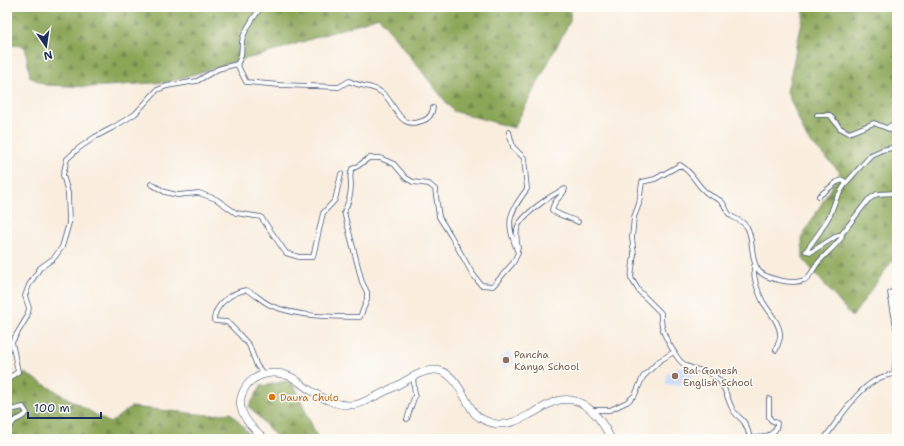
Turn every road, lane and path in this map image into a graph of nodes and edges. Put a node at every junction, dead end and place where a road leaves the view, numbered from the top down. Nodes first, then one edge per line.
1 (262, 7) edge
2 (237, 64) junction
3 (433, 108) dead end
4 (817, 115) dead end
5 (897, 121) edge
6 (887, 128) junction
7 (897, 130) edge
8 (509, 132) dead end
9 (897, 147) edge
10 (341, 174) dead end
11 (846, 183) junction
12 (151, 184) dead end
13 (897, 192) edge
14 (819, 196) dead end
15 (578, 222) dead end
16 (841, 235) junction
17 (518, 253) junction
18 (755, 264) junction
19 (897, 289) edge
20 (897, 332) edge
21 (897, 347) edge
22 (776, 350) dead end
23 (674, 352) junction
24 (264, 374) junction
25 (895, 374) edge
26 (413, 377) junction
27 (7, 379) edge
28 (769, 398) dead end
29 (590, 410) junction
30 (7, 411) edge
31 (407, 419) dead end
32 (7, 431) edge
33 (265, 439) edge
34 (611, 439) edge
35 (750, 439) edge
36 (824, 439) edge

1 - 2 street
2 - 3 street
2 - 27 street
4 - 6 street
5 - 6 street
6 - 7 street
8 - 17 street
9 - 11 street
10 - 12 street
11 - 14 street
11 - 16 street
13 - 16 street
15 - 17 street
16 - 18 street
17 - 24 street
18 - 22 street
18 - 23 street
19 - 20 street
21 - 25 street
23 - 29 street
23 - 35 street
24 - 26 highway
24 - 33 highway
25 - 36 street
26 - 29 highway
26 - 31 street
28 - 35 street
29 - 34 highway
30 - 32 street

